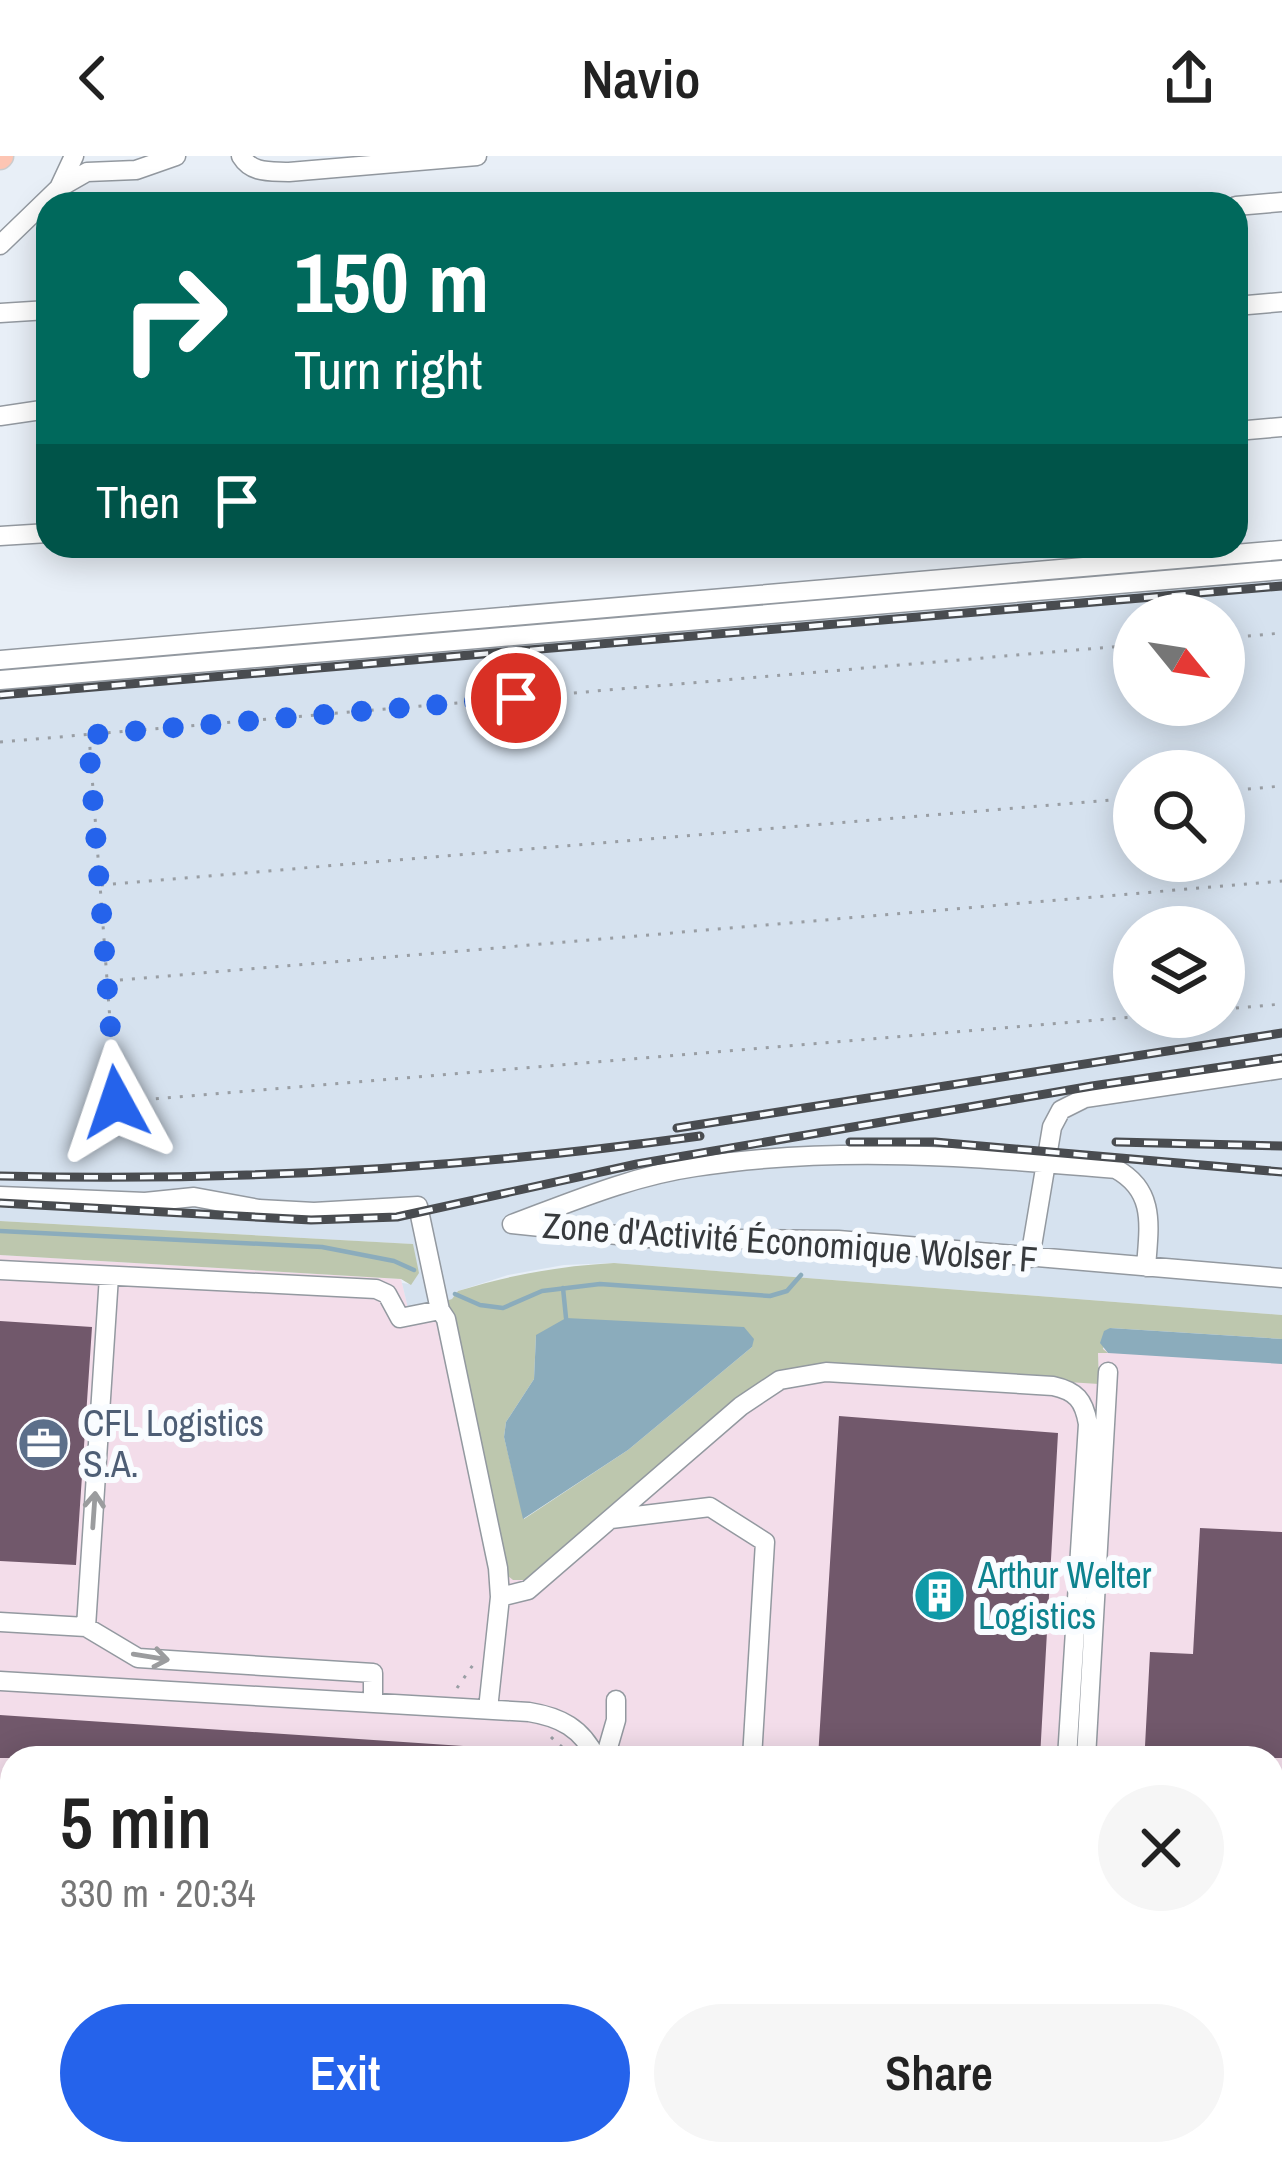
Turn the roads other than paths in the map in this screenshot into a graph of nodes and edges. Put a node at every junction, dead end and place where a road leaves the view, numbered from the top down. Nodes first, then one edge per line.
1 (74, 156) edge
2 (124, 156) edge
3 (176, 156) edge
4 (242, 156) edge
5 (477, 156) edge
6 (146, 166) junction
7 (59, 188) junction
8 (55, 192) edge
9 (1282, 202) edge
10 (1248, 205) edge
11 (36, 210) edge
12 (0, 245) edge
13 (1282, 302) edge
14 (1248, 305) edge
15 (36, 311) edge
16 (0, 313) edge
17 (10, 414) edge
18 (1282, 427) edge
19 (1248, 429) edge
20 (0, 431) edge
21 (36, 533) edge
22 (0, 536) edge
23 (1282, 550) edge
24 (1248, 553) edge
25 (1189, 558) edge
26 (1282, 570) edge
27 (0, 660) edge
28 (0, 680) edge
29 (1282, 1070) edge
30 (1045, 1163) junction
31 (0, 1196) edge
32 (1030, 1258) junction
33 (1146, 1267) junction
34 (0, 1270) edge
35 (109, 1276) junction
36 (1282, 1278) edge
37 (440, 1306) junction
38 (1108, 1372) dead end
39 (611, 1519) junction
40 (500, 1597) junction
41 (0, 1622) edge
42 (86, 1627) junction
43 (0, 1681) edge
44 (616, 1700) dead end
45 (373, 1703) junction
46 (488, 1709) junction
47 (590, 1746) edge
48 (605, 1746) edge
49 (753, 1746) edge
50 (1067, 1746) edge
51 (1087, 1746) edge

1 - 7 lane
2 - 6 lane
3 - 6 lane
4 - 5 lane
6 - 7 lane
7 - 8 lane
9 - 10 lane
11 - 12 lane
13 - 14 lane
15 - 16 lane
17 - 20 lane
18 - 19 lane
21 - 22 lane
23 - 24 lane
25 - 27 lane
26 - 28 lane
29 - 30 lane
30 - 32 lane
30 - 32 lane, Zone d'Activité Économique Wolser F
30 - 33 lane, Zone d'Activité Économique Wolser F
31 - 37 lane
32 - 33 lane, Zone d'Activité Économique Wolser F
33 - 36 lane, Zone d'Activité Économique Wolser F
34 - 35 lane
35 - 37 lane
42 -> 35 lane
37 - 40 lane
38 - 51 lane
39 - 40 lane
39 - 49 lane
39 - 50 lane
40 - 46 lane
41 - 42 lane
42 -> 45 lane
43 - 45 lane
44 - 48 lane
45 - 46 lane
46 - 47 lane

